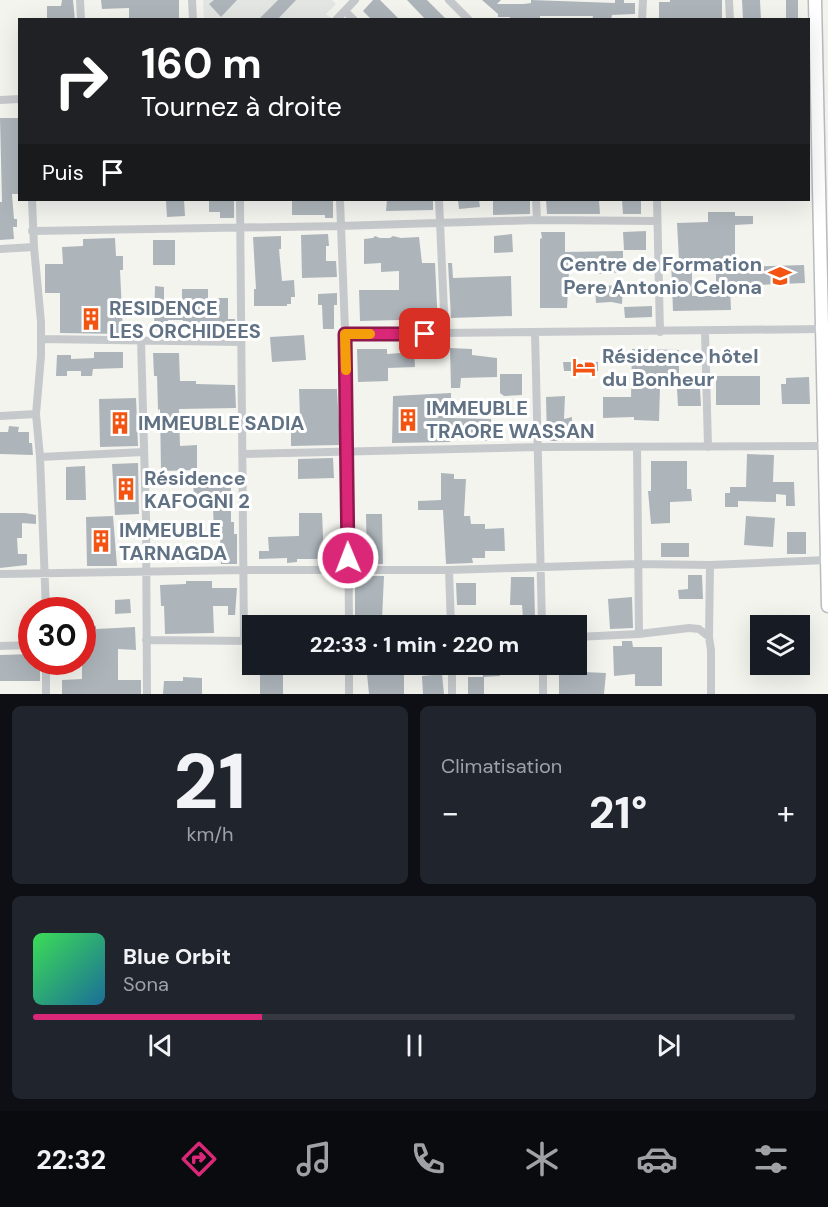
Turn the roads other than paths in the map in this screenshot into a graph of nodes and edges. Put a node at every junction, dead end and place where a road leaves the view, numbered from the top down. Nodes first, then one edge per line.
1 (80, 0) edge
2 (192, 0) edge
3 (355, 0) edge
4 (449, 0) edge
5 (643, 0) edge
6 (729, 0) edge
7 (815, 0) edge
8 (345, 11) junction
9 (81, 18) edge
10 (193, 18) edge
11 (338, 18) edge
12 (352, 18) edge
13 (467, 18) edge
14 (642, 18) edge
15 (730, 18) edge
16 (813, 83) edge
17 (0, 99) edge
18 (18, 99) edge
19 (32, 201) edge
20 (240, 201) edge
21 (340, 201) edge
22 (439, 201) edge
23 (536, 201) edge
24 (657, 201) edge
25 (537, 220) junction
26 (657, 221) junction
27 (440, 222) junction
28 (340, 226) junction
29 (240, 227) junction
30 (32, 231) junction
31 (34, 247) junction
32 (0, 249) edge
33 (823, 329) junction
34 (705, 331) junction
35 (660, 332) junction
36 (535, 333) junction
37 (345, 334) junction
38 (445, 334) junction
39 (42, 339) junction
40 (141, 340) junction
41 (241, 342) junction
42 (36, 414) junction
43 (0, 416) edge
44 (824, 446) junction
45 (537, 447) junction
46 (638, 447) junction
47 (708, 447) junction
48 (347, 451) junction
49 (144, 452) junction
50 (243, 454) junction
51 (40, 457) junction
52 (826, 560) junction
53 (638, 564) junction
54 (710, 565) junction
55 (540, 567) junction
56 (244, 570) junction
57 (348, 570) junction
58 (449, 570) junction
59 (146, 572) junction
60 (45, 573) junction
61 (0, 574) edge
62 (46, 597) edge
63 (828, 606) edge
64 (247, 615) edge
65 (349, 615) edge
66 (451, 615) edge
67 (542, 615) edge
68 (639, 634) junction
69 (587, 636) edge
70 (709, 637) junction
71 (146, 640) junction
72 (242, 641) edge
73 (18, 645) edge
74 (0, 646) edge
75 (46, 675) edge
76 (349, 675) edge
77 (452, 675) edge
78 (543, 675) edge
79 (46, 694) edge
80 (147, 694) edge
81 (349, 694) edge
82 (452, 694) edge
83 (543, 694) edge
84 (711, 694) edge

1 - 9 street
2 - 10 street
3 - 8 street
4 - 13 street
5 - 14 street
6 - 15 street
7 - 16 street
8 - 11 street
8 - 12 street
16 - 33 street
17 - 18 street
19 - 30 street
20 - 29 street
21 - 28 street
22 - 27 street
23 - 25 street
24 - 26 street
25 - 26 street
25 - 27 street
26 - 35 street
27 - 28 street
27 - 38 street
28 - 29 street
28 - 37 street
29 - 30 street
29 - 41 street
30 - 31 street
31 - 32 street
31 - 39 street
33 - 34 street
33 - 44 street
34 - 35 street
34 - 47 street
35 - 36 street
36 - 38 street
36 - 45 street
37 - 38 street
37 - 48 street
39 - 40 street
39 - 42 street
40 - 41 street
40 - 49 street
41 - 50 street
42 - 43 street
42 - 51 street
44 - 47 street
44 - 52 street
45 - 46 street
45 - 48 street
45 - 55 street
46 - 47 street
46 - 53 street
48 - 50 street
48 - 57 street
49 - 51 street
49 - 59 street
50 - 56 street
51 - 60 street
52 - 54 street
52 - 63 street
53 - 54 street
53 - 55 street
53 - 68 street
54 - 70 street
55 - 58 street
55 - 67 street
56 - 57 street
56 - 59 street
56 - 64 street
57 - 58 street
57 - 65 street
58 - 66 street
59 - 60 street
59 - 71 street
60 - 61 street
60 - 62 street
68 - 69 street
68 - 70 street
70 - 84 street
71 - 72 street
71 - 80 street
73 - 74 street
75 - 79 street
76 - 81 street
77 - 82 street
78 - 83 street

